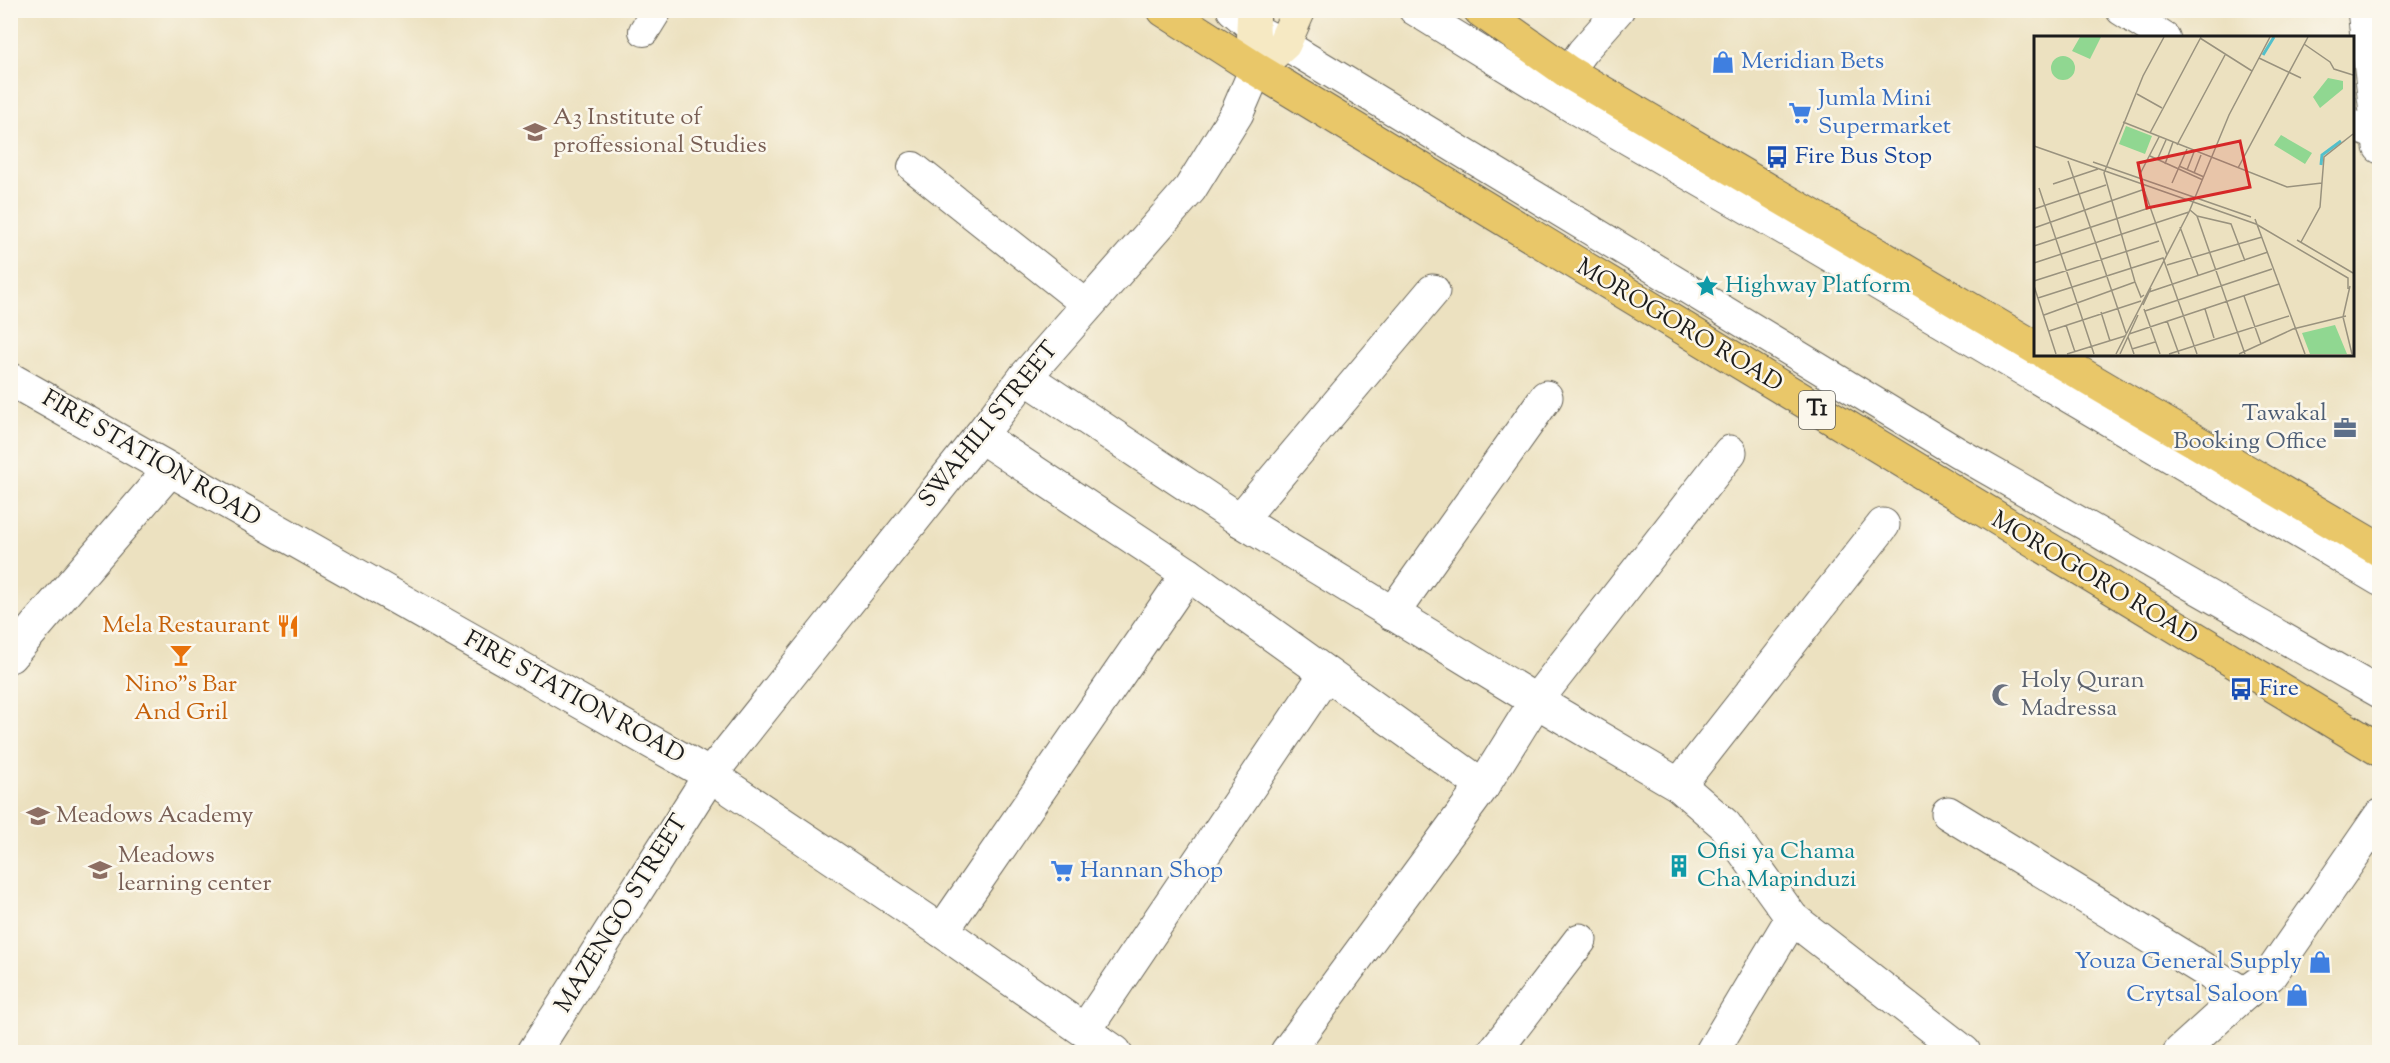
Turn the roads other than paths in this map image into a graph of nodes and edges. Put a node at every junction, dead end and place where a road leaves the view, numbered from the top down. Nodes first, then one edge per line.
1 (1164, 10) edge
2 (1299, 10) edge
3 (1414, 10) edge
4 (1480, 10) edge
5 (1619, 10) edge
6 (2121, 10) edge
7 (2364, 10) edge
8 (1254, 15) edge
9 (2162, 36) edge
10 (1284, 45) junction
11 (1256, 69) junction
12 (1568, 72) junction
13 (2370, 136) edge
14 (914, 167) dead end
15 (1433, 291) dead end
16 (1088, 305) junction
17 (2034, 347) edge
18 (2051, 356) edge
19 (1024, 377) junction
20 (10, 379) edge
21 (1546, 397) dead end
22 (980, 436) junction
23 (1730, 452) dead end
24 (170, 470) junction
25 (1240, 520) junction
26 (1883, 525) dead end
27 (2377, 542) edge
28 (1188, 574) junction
29 (2379, 581) edge
30 (1392, 614) junction
31 (10, 656) edge
32 (1325, 675) junction
33 (2379, 693) edge
34 (1536, 701) junction
35 (2379, 750) edge
36 (710, 775) junction
37 (1679, 785) junction
38 (1483, 786) junction
39 (1948, 813) dead end
40 (2379, 816) edge
41 (1792, 918) junction
42 (942, 931) junction
43 (1580, 940) dead end
44 (2244, 993) junction
45 (1085, 1030) junction
46 (1955, 1050) edge
47 (534, 1053) edge
48 (1115, 1053) edge
49 (1287, 1053) edge
50 (1494, 1053) edge
51 (1712, 1053) edge
52 (2181, 1053) edge

1 - 11 highway, MOROGORO ROAD / T1
2 - 10 street
3 - 29 lane
4 - 12 highway
5 - 12 lane
6 - 9 lane
7 - 13 street
8 - 10 lane, MOROGORO ROAD
8 - 11 street
10 - 11 street
10 - 33 lane, MOROGORO ROAD
11 - 16 street, SWAHILI STREET
11 - 35 highway, MOROGORO ROAD / T1
12 - 17 highway
14 - 16 lane
15 - 25 street
16 - 19 street, SWAHILI STREET
18 - 27 highway
19 - 22 street, SWAHILI STREET
19 - 25 street
20 - 24 street, FIRE STATION ROAD
21 - 30 street
22 - 28 street
22 - 36 street, SWAHILI STREET
23 - 34 street
24 - 31 street
24 - 36 street, FIRE STATION ROAD
25 - 30 street
26 - 37 street
28 - 32 street
28 - 42 street
30 - 34 street
32 - 38 street
32 - 45 street
34 - 37 street
34 - 38 street
36 - 42 street, FIRE STATION ROAD
36 - 47 street, MAZENGO STREET
37 - 41 street
38 - 49 street
39 - 44 street
40 - 44 street
41 - 46 street
41 - 51 street
42 - 45 street, FIRE STATION ROAD
43 - 50 street
44 - 52 street
45 - 48 street, FIRE STATION ROAD

